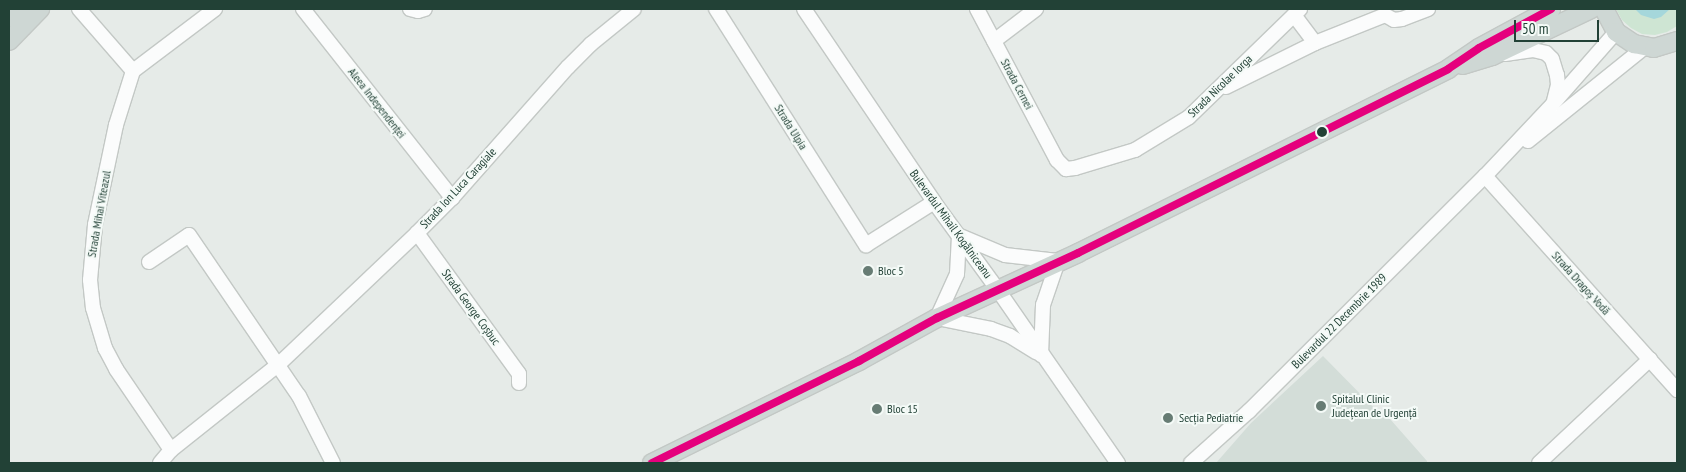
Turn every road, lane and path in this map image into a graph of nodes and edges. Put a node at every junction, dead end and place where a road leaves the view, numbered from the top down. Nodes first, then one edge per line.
1 (18, 9) edge
2 (40, 9) edge
3 (79, 9) edge
4 (215, 9) edge
5 (303, 9) edge
6 (410, 9) edge
7 (425, 9) edge
8 (634, 9) edge
9 (716, 9) edge
10 (804, 9) edge
11 (977, 9) edge
12 (1036, 9) edge
13 (1428, 9) edge
14 (1552, 9) edge
15 (1591, 9) edge
16 (1604, 9) edge
17 (1297, 12) edge
18 (9, 18) edge
19 (1616, 32) junction
20 (9, 41) edge
21 (994, 41) junction
22 (1315, 43) junction
23 (1673, 44) edge
24 (1645, 47) junction
25 (1492, 56) junction
26 (1448, 69) junction
27 (133, 71) junction
28 (1214, 92) junction
29 (1552, 105) junction
30 (1057, 160) joint
31 (1485, 176) junction
32 (452, 198) junction
33 (934, 202) junction
34 (417, 233) junction
35 (959, 236) junction
36 (1058, 261) junction
37 (149, 262) dead end
38 (998, 290) junction
39 (937, 318) junction
40 (1041, 355) junction
41 (1650, 359) junction
42 (279, 364) junction
43 (519, 383) dead end
44 (1677, 390) edge
45 (171, 450) junction
46 (160, 463) edge
47 (333, 463) edge
48 (652, 463) edge
49 (1118, 463) edge
50 (1191, 463) edge
51 (1539, 463) edge

1 - 18 main road
2 - 20 main road
3 - 27 street
4 - 27 street
5 - 32 street, Aleea Independenței
6 - 7 street
8 - 32 street, Strada Ion Luca Caragiale
9 - 33 street, Strada Ulpia
10 - 33 street, Bulevardul Mihail Kogălniceanu
11 - 21 street, Strada Cernei
12 - 21 street
13 - 22 street
14 - 26 main road
15 - 25 main road
16 - 19 main road
17 - 22 street, Strada Nicolae Iorga
17 - 28 street, Strada Nicolae Iorga
19 - 24 main road
19 - 29 street, Bulevardul 22 Decembrie 1989
21 - 30 street, Strada Cernei
22 - 28 street
23 - 24 main road
24 - 31 street, Bulevardul 22 Decembrie 1989
25 - 26 main road
25 - 29 street
26 - 36 main road
27 - 45 street, Strada Mihai Viteazul
28 - 30 street, Strada Nicolae Iorga
29 - 31 street, Bulevardul 22 Decembrie 1989
31 - 41 street, Strada Dragoș Vodă
31 - 50 street, Bulevardul 22 Decembrie 1989
32 - 34 street, Strada Ion Luca Caragiale
33 - 35 street, Bulevardul Mihail Kogălniceanu
34 - 42 street, Strada Ion Luca Caragiale
34 - 43 street, Strada George Coșbuc
35 - 36 street
35 - 38 street, Bulevardul Mihail Kogălniceanu
35 - 39 street
36 - 38 main road
36 - 40 street
37 - 42 street
38 - 39 main road
38 - 40 street, Bulevardul Mihail Kogălniceanu
39 - 40 street
39 - 48 main road
40 - 49 street, Bulevardul Mihail Kogălniceanu
41 - 44 street, Strada Dragoș Vodă
41 - 51 street
42 - 45 street, Strada Ion Luca Caragiale
42 - 47 street
45 - 46 street, Strada Ion Luca Caragiale

